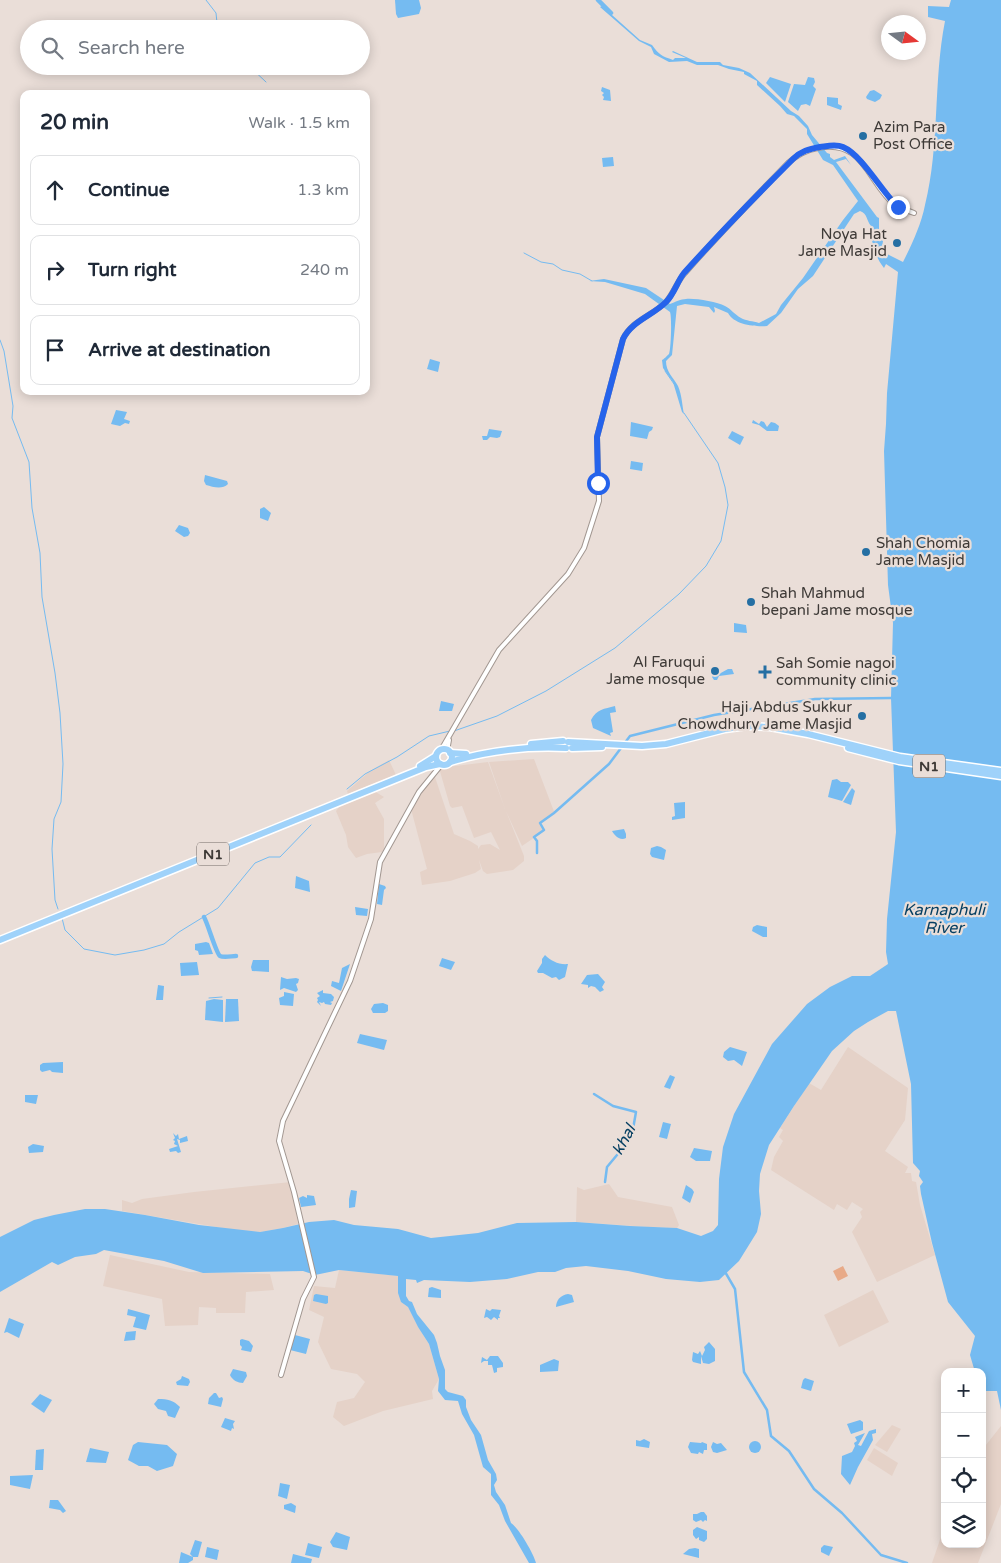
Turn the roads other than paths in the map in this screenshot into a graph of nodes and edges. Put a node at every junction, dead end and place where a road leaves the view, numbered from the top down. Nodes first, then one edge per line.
1 (914, 213) dead end
2 (858, 749) junction
3 (446, 751) junction
4 (471, 755) junction
5 (436, 756) junction
6 (450, 762) junction
7 (440, 764) junction
8 (1001, 771) edge
9 (1001, 776) edge
10 (0, 936) edge
11 (0, 940) edge
12 (281, 1375) dead end

1 - 3 main road
2 - 4 highway, N1
2 - 8 highway, N1
2 - 9 highway, N1
3 - 4 highway, N1
3 - 5 highway, N1
3 - 6 highway
4 - 6 highway, N1
5 - 7 highway
5 - 10 highway, N1
6 - 7 highway, N1
7 - 11 highway, N1
7 - 12 main road

